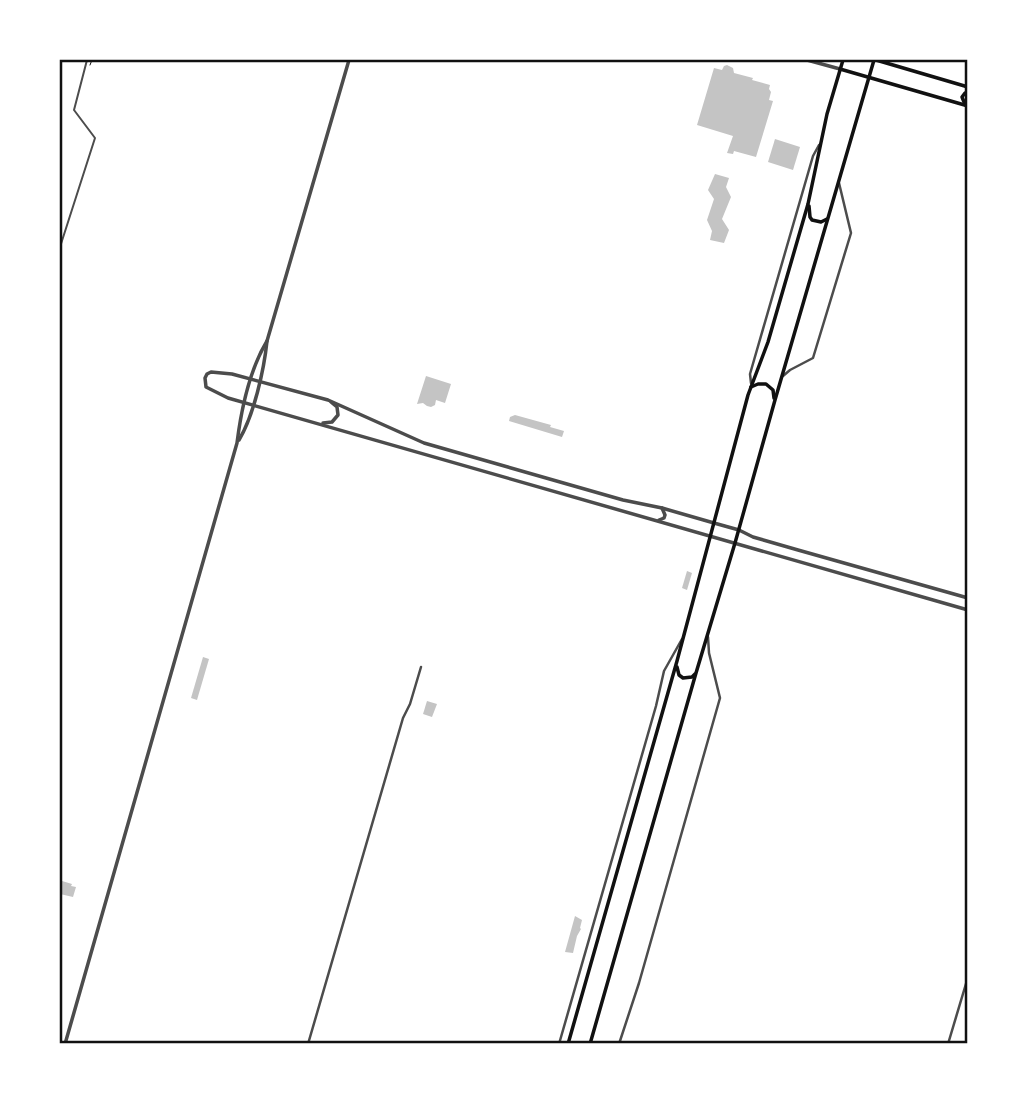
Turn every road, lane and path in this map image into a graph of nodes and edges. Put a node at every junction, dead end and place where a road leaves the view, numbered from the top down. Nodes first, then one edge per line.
1 (87, 60) edge
2 (92, 60) edge
3 (349, 60) edge
4 (807, 60) edge
5 (843, 60) edge
6 (875, 60) edge
7 (840, 69) junction
8 (88, 72) dead end
9 (869, 77) junction
10 (968, 87) edge
11 (968, 93) edge
12 (968, 105) edge
13 (821, 142) junction
14 (839, 182) junction
15 (808, 204) junction
16 (827, 218) junction
17 (60, 247) edge
18 (267, 341) junction
19 (783, 376) junction
20 (252, 379) junction
21 (260, 381) junction
22 (751, 387) junction
23 (328, 400) junction
24 (775, 401) junction
25 (245, 402) junction
26 (253, 404) junction
27 (321, 424) junction
28 (404, 434) junction
29 (237, 443) junction
30 (398, 446) junction
31 (662, 508) junction
32 (657, 521) junction
33 (715, 523) junction
34 (739, 530) junction
35 (711, 536) junction
36 (735, 543) junction
37 (968, 598) edge
38 (968, 610) edge
39 (683, 636) junction
40 (709, 637) junction
41 (677, 661) junction
42 (421, 667) dead end
43 (696, 673) junction
44 (968, 977) edge
45 (65, 1043) edge
46 (308, 1044) edge
47 (559, 1044) edge
48 (568, 1044) edge
49 (590, 1044) edge
50 (619, 1044) edge
51 (948, 1044) edge

1 - 17 street
2 - 8 path
3 - 18 street
4 - 7 street
5 - 7 main road
6 - 9 main road
6 - 10 main road
7 - 9 main road
7 - 13 main road
9 - 12 main road
9 - 14 main road
11 - 12 main road
13 - 15 main road
13 - 22 street
14 - 16 main road
14 - 19 street
15 - 16 main road
15 - 22 main road
16 - 19 main road
18 - 20 street
18 - 21 street
19 - 24 main road
20 - 21 street
20 - 25 street
20 - 25 street
21 - 23 street
21 - 26 street
22 - 24 main road
22 - 33 main road
23 - 27 street
23 - 28 street
24 - 34 main road
25 - 26 street
25 - 29 street
26 - 27 street
26 - 29 street
27 - 30 street
28 - 30 street
28 - 31 street
29 - 45 street
30 - 32 street
31 - 32 street
31 - 33 street
32 - 35 street
33 - 34 street
33 - 35 main road
34 - 36 main road
34 - 37 street
35 - 36 street
35 - 39 main road
36 - 38 street
36 - 40 main road
39 - 41 main road
39 - 47 street
40 - 43 main road
40 - 50 street
41 - 43 main road
41 - 48 main road
42 - 46 street
43 - 49 main road
44 - 51 street

